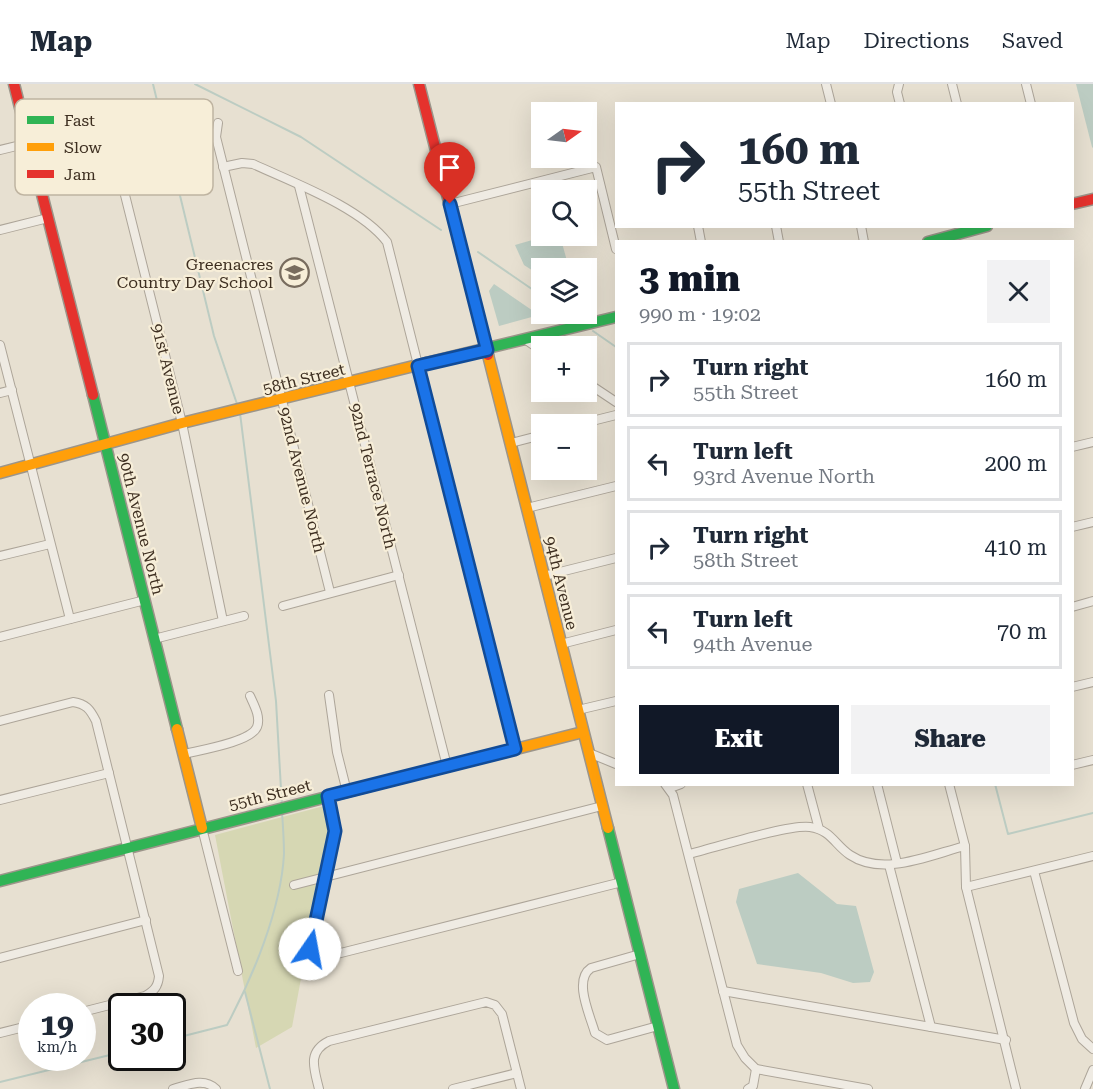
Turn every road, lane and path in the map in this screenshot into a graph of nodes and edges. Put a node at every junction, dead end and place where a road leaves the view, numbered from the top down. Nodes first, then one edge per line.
1 (14, 84) edge
2 (419, 84) edge
3 (826, 84) edge
4 (899, 84) edge
5 (952, 84) edge
6 (1026, 84) edge
7 (18, 99) edge
8 (830, 102) edge
9 (900, 102) edge
10 (956, 102) edge
11 (1030, 102) edge
12 (218, 123) dead end
13 (15, 146) edge
14 (0, 150) edge
15 (223, 167) junction
16 (300, 186) junction
17 (42, 195) edge
18 (125, 195) edge
19 (1093, 199) edge
20 (450, 204) junction
21 (1074, 204) edge
22 (48, 218) junction
23 (0, 230) edge
24 (962, 230) edge
25 (934, 240) edge
26 (615, 245) edge
27 (612, 318) edge
28 (526, 340) junction
29 (531, 343) edge
30 (0, 345) edge
31 (487, 350) junction
32 (418, 366) junction
33 (350, 383) junction
34 (597, 389) edge
35 (12, 390) junction
36 (0, 393) edge
37 (282, 400) junction
38 (615, 401) edge
39 (615, 415) edge
40 (597, 420) edge
41 (182, 423) junction
42 (531, 438) edge
43 (1093, 442) edge
44 (511, 443) junction
45 (105, 445) junction
46 (1074, 447) edge
47 (31, 466) junction
48 (0, 473) edge
49 (615, 486) edge
50 (527, 508) junction
51 (1093, 522) edge
52 (1074, 527) edge
53 (50, 544) junction
54 (0, 556) edge
55 (615, 558) edge
56 (399, 575) junction
57 (544, 576) junction
58 (330, 592) junction
59 (145, 600) junction
60 (1093, 601) edge
61 (284, 606) dead end
62 (1074, 606) edge
63 (244, 616) dead end
64 (69, 619) junction
65 (223, 621) junction
66 (615, 630) edge
67 (0, 637) edge
68 (154, 639) junction
69 (561, 644) junction
70 (1093, 682) edge
71 (1074, 687) edge
72 (328, 695) dead end
73 (250, 696) dead end
74 (615, 701) edge
75 (578, 710) junction
76 (0, 721) edge
77 (583, 732) junction
78 (515, 749) junction
79 (589, 753) junction
80 (184, 754) junction
81 (1093, 760) edge
82 (615, 764) edge
83 (1074, 765) edge
84 (447, 766) junction
85 (109, 773) junction
86 (667, 786) edge
87 (808, 786) edge
88 (877, 786) edge
89 (950, 786) edge
90 (347, 792) junction
91 (328, 796) junction
92 (0, 800) edge
93 (602, 806) junction
94 (202, 828) junction
95 (819, 829) junction
96 (965, 846) junction
97 (128, 848) junction
98 (689, 854) junction
99 (1093, 856) edge
100 (893, 864) junction
101 (1034, 871) junction
102 (325, 877) junction
103 (0, 881) edge
104 (622, 882) junction
105 (294, 885) dead end
106 (966, 887) junction
107 (146, 920) junction
108 (640, 954) junction
109 (0, 957) edge
110 (238, 971) dead end
111 (723, 990) junction
112 (96, 1008) edge
113 (658, 1026) junction
114 (931, 1027) junction
115 (18, 1028) edge
116 (0, 1033) edge
117 (1006, 1040) junction
118 (1093, 1049) edge
119 (756, 1069) junction
120 (1093, 1070) edge
121 (517, 1073) junction
122 (825, 1085) edge
123 (213, 1086) edge
124 (751, 1088) edge
125 (173, 1089) edge
126 (319, 1089) edge
127 (453, 1089) edge
128 (521, 1089) edge
129 (674, 1089) edge
130 (868, 1089) edge
131 (1016, 1089) edge
132 (1085, 1089) edge

1 - 7 street, 90th Avenue North
2 - 20 street, 94th Avenue
3 - 8 street
4 - 9 street
5 - 10 street
6 - 11 street
12 - 15 street, 92nd Avenue North
13 - 14 street
15 - 16 street
15 - 37 street, 92nd Avenue North
16 - 32 street
16 - 33 street, 92nd Terrace North
17 - 22 street, 90th Avenue North
18 - 41 street, 91st Avenue
19 - 21 street
20 - 26 street
20 - 31 street, 94th Avenue
22 - 23 street
22 - 45 street, 90th Avenue North
24 - 25 street
27 - 28 street, 58th Street
28 - 29 street
28 - 31 street, 58th Street
30 - 35 street
31 - 32 street, 58th Street
31 - 44 street, 94th Avenue
32 - 33 street, 58th Street
32 - 78 street
33 - 37 street, 58th Street
33 - 56 street, 92nd Terrace North
34 - 38 street
35 - 36 street
35 - 47 street
37 - 41 street, 58th Street
37 - 58 street, 92nd Avenue North
39 - 40 street
41 - 45 street, 58th Street
41 - 65 street, 91st Avenue
42 - 44 street
43 - 46 street
44 - 50 street, 94th Avenue
45 - 47 street, 58th Street
45 - 59 street, 90th Avenue North
47 - 48 street, 58th Street
47 - 53 street
49 - 50 street
50 - 57 street, 94th Avenue
51 - 52 street
53 - 54 street
53 - 64 street
55 - 57 street
56 - 58 street
56 - 84 street, 92nd Terrace North
57 - 69 street, 94th Avenue
58 - 61 street
59 - 64 street
59 - 68 street, 90th Avenue North
60 - 62 street
63 - 65 street
64 - 67 street
65 - 68 street
66 - 69 street
68 - 80 street, 90th Avenue North
69 - 75 street, 94th Avenue
70 - 71 street
72 - 90 street
73 - 80 street
74 - 75 street
75 - 77 street, 94th Avenue
76 - 85 street
77 - 78 street, 55th Street
77 - 79 street, 94th Avenue
78 - 84 street, 55th Street
79 - 82 street
79 - 93 street, 94th Avenue
80 - 94 street, 90th Avenue North
81 - 83 street
84 - 90 street, 55th Street
85 - 92 street
85 - 97 street
86 - 98 street
87 - 95 street
88 - 100 street
89 - 96 street
90 - 91 street, 55th Street
91 - 94 street, 55th Street
91 - 102 street
93 - 102 street
93 - 104 street, 94th Avenue
94 - 97 street, 55th Street
94 - 110 street, 90th Avenue North
95 - 98 street
95 - 100 street
96 - 100 street
96 - 106 street
97 - 103 street, 55th Street
97 - 107 street
98 - 111 street
99 - 101 street
100 - 114 street
101 - 106 street
101 - 118 street
102 - 104 street
102 - 105 street
104 - 108 street, 94th Avenue
106 - 117 street
107 - 109 street
107 - 112 street
108 - 113 street, 94th Avenue
108 - 113 street
111 - 114 street
111 - 119 street
113 - 129 street, 94th Avenue
114 - 117 street
115 - 116 street
117 - 131 street
119 - 122 street
119 - 124 street
120 - 132 street
121 - 126 street
121 - 127 street
121 - 128 street
122 - 130 street
123 - 125 street

